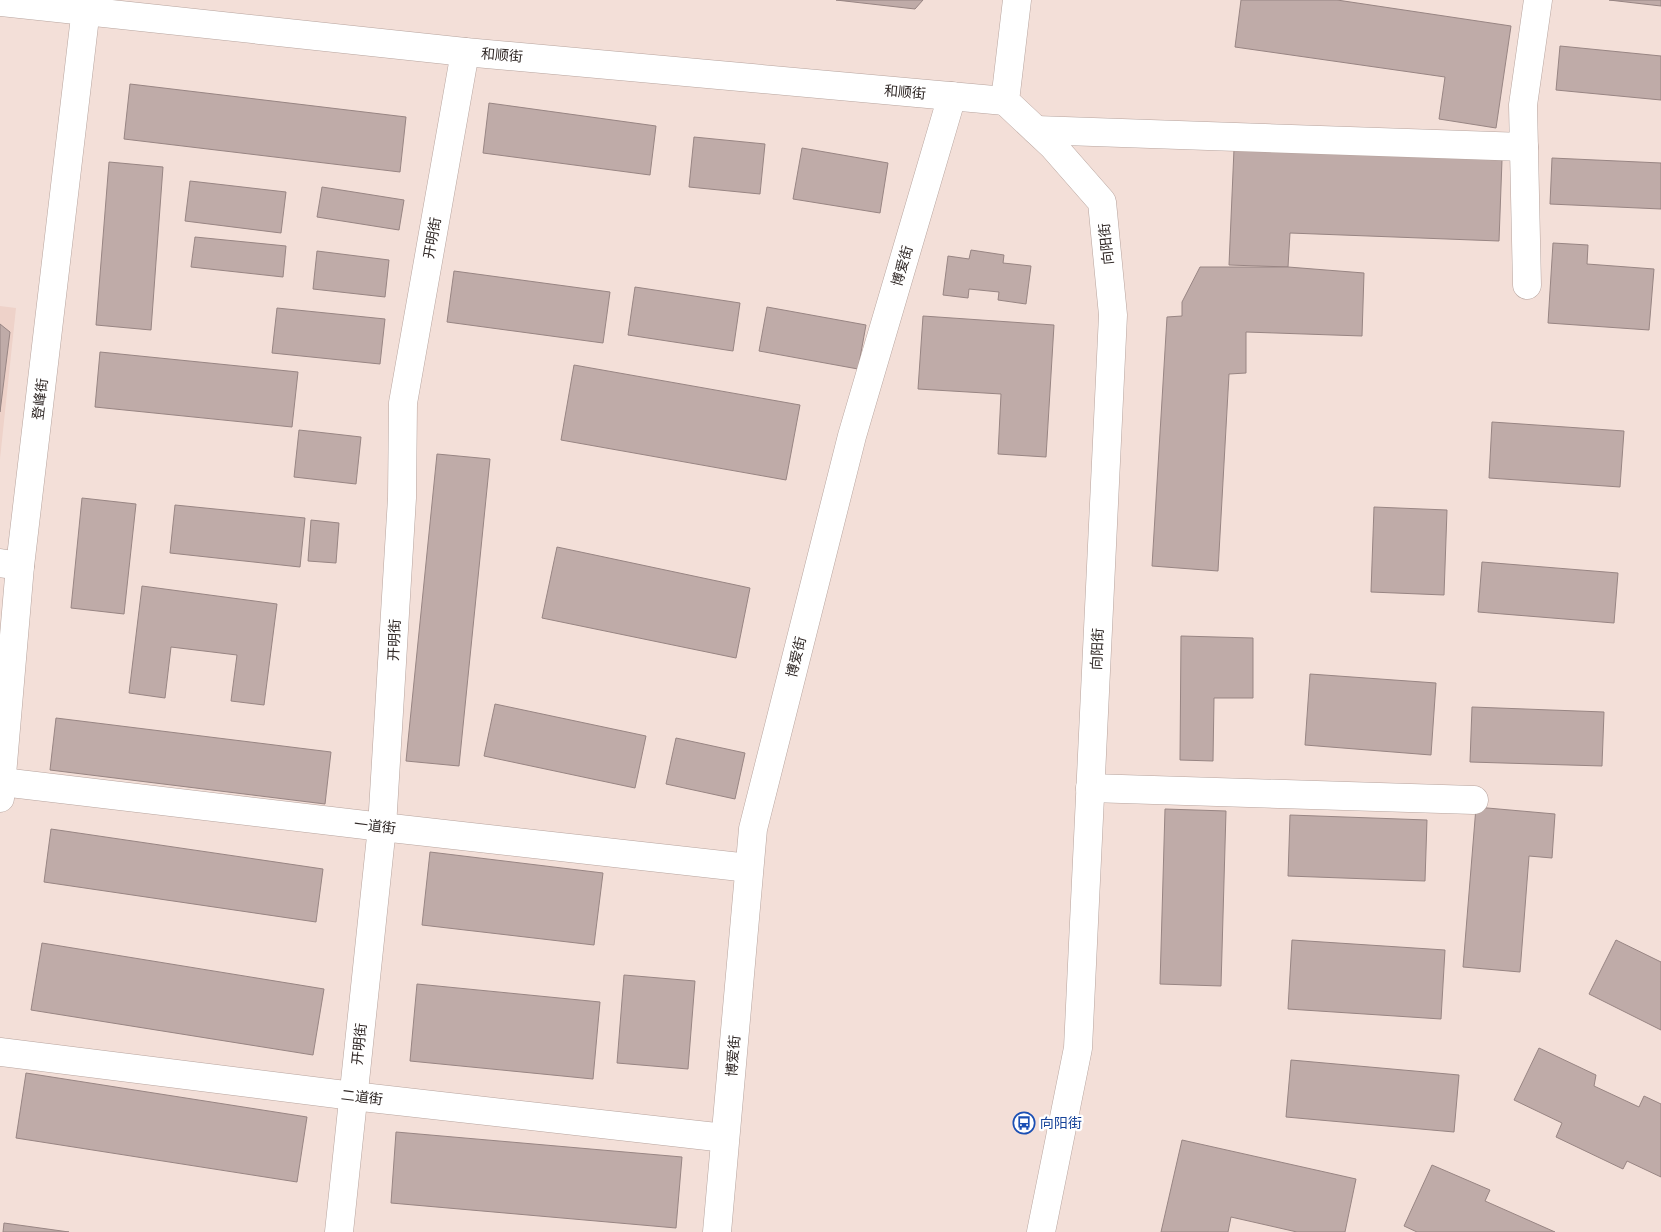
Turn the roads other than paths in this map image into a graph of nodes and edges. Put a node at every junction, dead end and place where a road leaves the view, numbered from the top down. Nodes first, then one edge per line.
1 (1017, 0) edge
2 (1538, 0) edge
3 (0, 2) edge
4 (87, 6) edge
5 (465, 52) junction
6 (952, 96) junction
7 (1005, 101) junction
8 (1036, 130) junction
9 (1524, 147) junction
10 (1526, 285) dead end
11 (10, 565) edge
12 (1090, 788) junction
13 (1, 790) edge
14 (1474, 800) dead end
15 (382, 827) junction
16 (749, 868) junction
17 (0, 1052) edge
18 (353, 1096) junction
19 (725, 1138) junction
20 (339, 1232) edge
21 (717, 1232) edge
22 (1041, 1232) edge

1 - 7 street
2 - 9 street
3 - 4 street, 和顺街
4 - 5 street, 和顺街
4 - 11 street, 登峰街
5 - 6 street, 和顺街
5 - 15 street, 开明街
6 - 7 street, 和顺街
6 - 16 street, 博爱街
7 - 8 street, 向阳街
8 - 9 street
8 - 12 street, 向阳街
9 - 10 street
11 - 13 street, 登峰街
12 - 14 street
12 - 22 street, 向阳街
13 - 15 street, 一道街
15 - 16 street, 一道街
15 - 18 street, 开明街
16 - 19 street, 博爱街
17 - 18 street, 二道街
18 - 19 street, 二道街
18 - 20 street, 开明街
19 - 21 street, 博爱街

